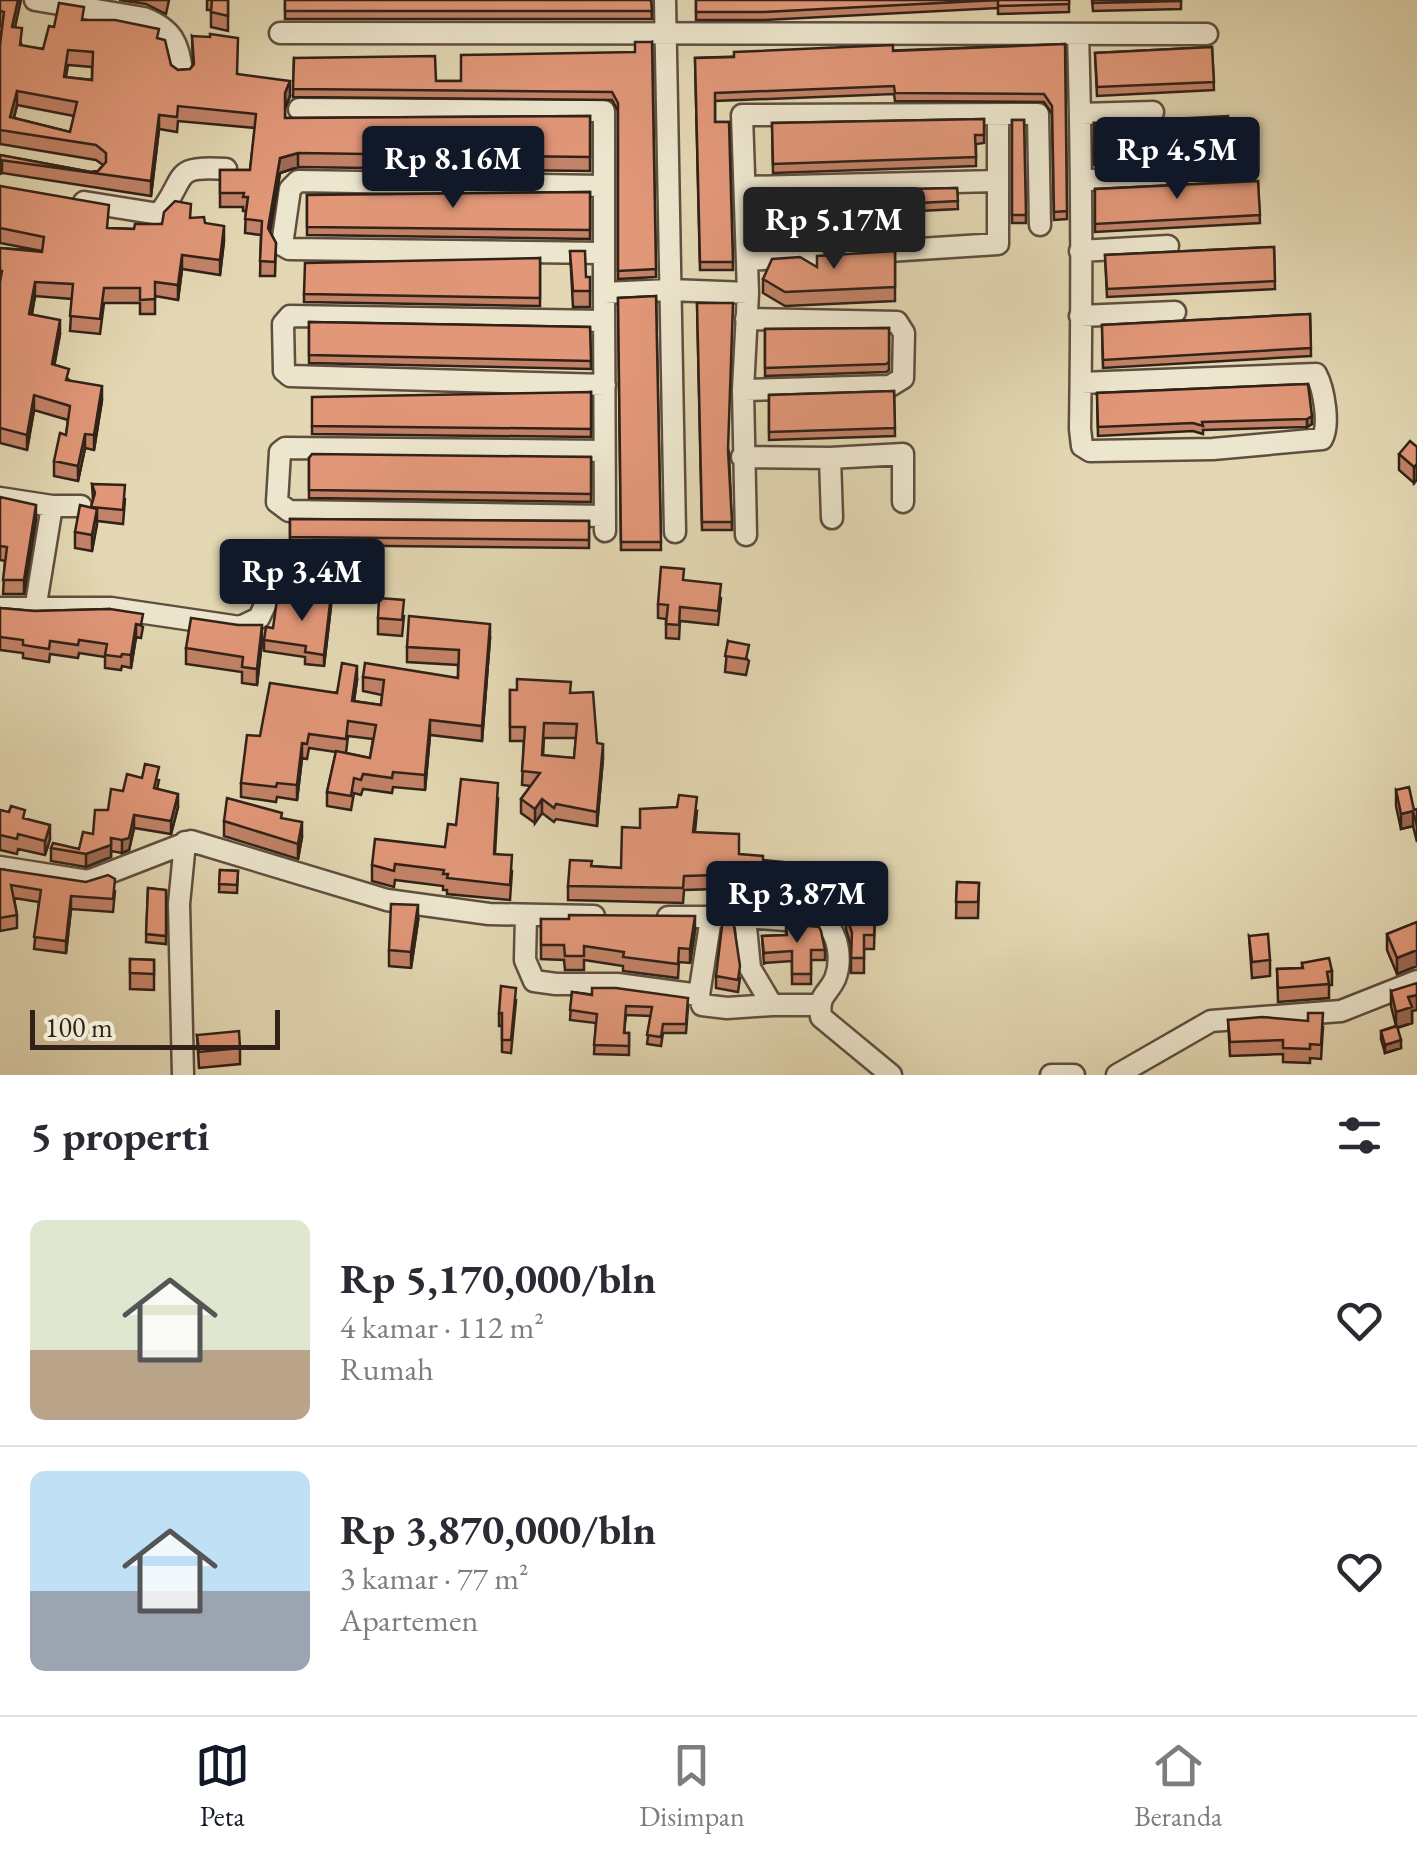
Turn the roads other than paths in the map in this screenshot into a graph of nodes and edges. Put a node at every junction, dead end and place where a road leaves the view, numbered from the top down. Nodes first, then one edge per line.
1 (35, 0) edge
2 (665, 0) edge
3 (280, 34) dead end
4 (1207, 34) dead end
5 (1078, 35) junction
6 (665, 36) junction
7 (182, 72) edge
8 (299, 109) dead end
9 (1153, 112) dead end
10 (998, 114) junction
11 (1081, 114) junction
12 (226, 169) edge
13 (1083, 180) junction
14 (1176, 180) dead end
15 (996, 181) junction
16 (602, 186) junction
17 (747, 187) junction
18 (54, 197) edge
19 (1040, 225) dead end
20 (1168, 246) dead end
21 (1080, 251) junction
22 (603, 252) junction
23 (748, 260) junction
24 (670, 290) junction
25 (748, 292) junction
26 (604, 293) junction
27 (1175, 312) dead end
28 (1080, 316) junction
29 (746, 320) junction
30 (604, 321) junction
31 (1081, 383) junction
32 (604, 384) junction
33 (742, 390) junction
34 (604, 451) junction
35 (742, 457) junction
36 (830, 458) junction
37 (0, 498) edge
38 (903, 502) dead end
39 (52, 506) junction
40 (81, 506) edge
41 (832, 518) dead end
42 (674, 532) dead end
43 (746, 536) dead end
44 (271, 592) dead end
45 (0, 608) edge
46 (35, 610) junction
47 (184, 842) junction
48 (0, 866) edge
49 (526, 915) junction
50 (615, 916) edge
51 (650, 917) edge
52 (744, 917) junction
53 (712, 918) junction
54 (1417, 981) edge
55 (699, 995) junction
56 (772, 1005) junction
57 (820, 1005) junction
58 (183, 1075) edge
59 (891, 1075) edge
60 (1051, 1075) edge
61 (1074, 1075) edge
62 (1117, 1075) edge

1 - 7 street
2 - 6 street
3 - 6 street
4 - 5 street
5 - 6 street
5 - 11 street
6 - 24 street
8 - 16 street
9 - 11 street
10 - 15 street
10 - 17 street
10 - 19 street
11 - 13 street
12 - 18 street
13 - 14 street
13 - 21 street
15 - 17 street
15 - 23 street
16 - 22 street
16 - 22 street
17 - 23 street
20 - 21 street
21 - 28 street
22 - 26 street
23 - 25 street
24 - 25 street
24 - 26 street
24 - 42 street
25 - 29 street
26 - 30 street
27 - 28 street
28 - 31 street
29 - 33 street
29 - 33 street
30 - 32 street
30 - 32 street
31 - 31 street
32 - 34 street
33 - 35 street
34 - 34 street
35 - 36 street
35 - 43 street
36 - 38 street
36 - 41 street
37 - 39 street
39 - 40 street
39 - 46 street
44 - 46 street
45 - 46 street
47 - 48 street
47 - 49 street
47 - 58 street
49 - 50 street
49 - 55 street
51 - 53 street
52 - 53 street
52 - 56 street
52 - 57 street
53 - 55 street
54 - 62 street
55 - 56 street
56 - 57 street
57 - 59 street
60 - 61 street

